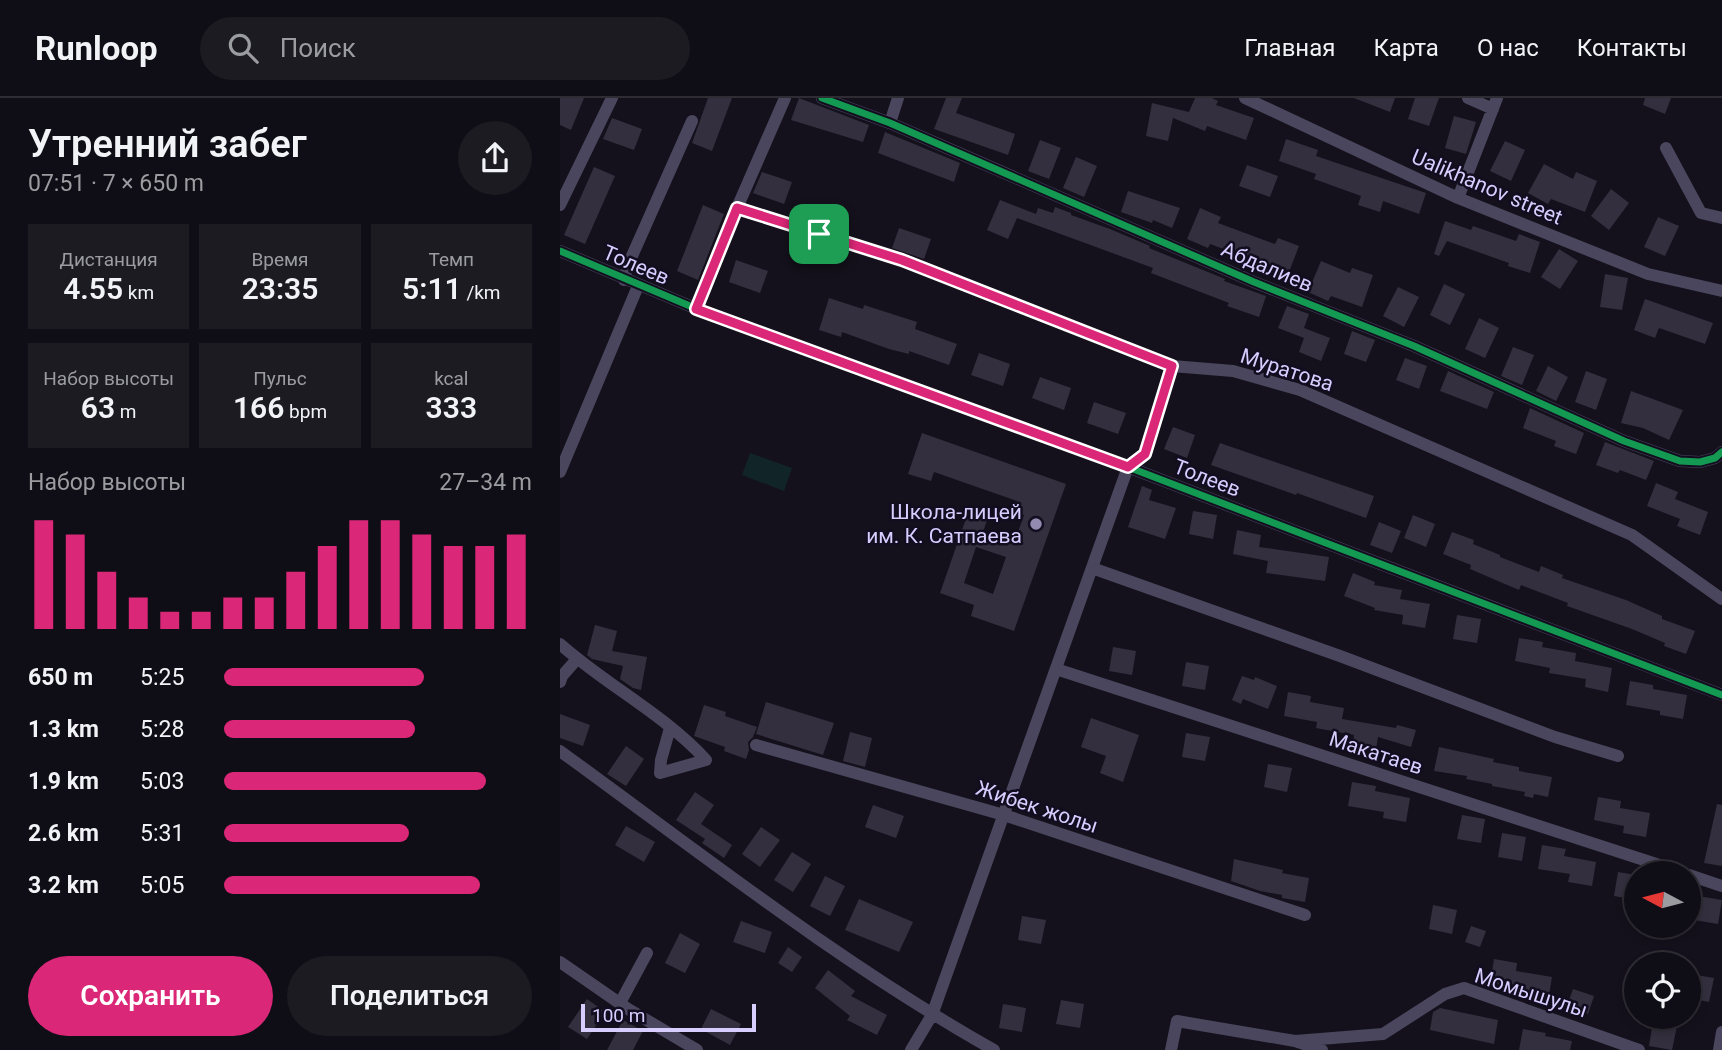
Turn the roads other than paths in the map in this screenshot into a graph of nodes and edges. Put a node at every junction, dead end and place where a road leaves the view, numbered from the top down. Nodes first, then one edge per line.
1 (612, 98) edge
2 (785, 98) edge
3 (822, 98) edge
4 (898, 98) edge
5 (1245, 98) edge
6 (1468, 98) edge
7 (1495, 104) edge
8 (692, 121) dead end
9 (890, 123) junction
10 (1666, 148) dead end
11 (1458, 198) junction
12 (560, 205) edge
13 (737, 208) junction
14 (1722, 218) edge
15 (560, 251) edge
16 (624, 280) junction
17 (638, 286) junction
18 (1722, 291) edge
19 (696, 309) junction
20 (1172, 366) junction
21 (1720, 458) edge
22 (1128, 467) junction
23 (560, 472) edge
24 (1093, 568) junction
25 (1722, 599) edge
26 (560, 644) edge
27 (577, 659) junction
28 (1056, 669) junction
29 (560, 682) edge
30 (1722, 695) edge
31 (670, 728) dead end
32 (756, 745) dead end
33 (560, 751) edge
34 (1618, 756) dead end
35 (1004, 815) junction
36 (1646, 861) edge
37 (1701, 879) edge
38 (1722, 886) edge
39 (1304, 915) dead end
40 (647, 953) dead end
41 (560, 962) edge
42 (620, 1003) junction
43 (932, 1015) junction
44 (1722, 1031) edge
45 (1295, 1041) junction
46 (1631, 1049) edge
47 (697, 1050) edge
48 (911, 1050) edge
49 (994, 1050) edge
50 (1171, 1050) edge
51 (1322, 1050) edge
52 (1719, 1050) edge

1 - 12 street
2 - 13 street
3 - 9 street, Абдалиев
4 - 9 street
5 - 11 street, Ualikhanov street
6 - 7 street
7 - 11 street
8 - 16 street
9 - 21 street, Абдалиев
10 - 14 street
11 - 18 street, Ualikhanov street
13 - 19 street
13 - 20 street, Муратова
15 - 16 street, Толеев
16 - 17 street, Толеев
17 - 19 street, Толеев
17 - 23 street
19 - 22 street, Толеев
20 - 22 street
20 - 25 street, Муратова
22 - 24 street
22 - 30 street, Толеев
24 - 28 street
24 - 34 street
26 - 27 street
27 - 29 street
27 - 31 street
28 - 35 street
28 - 36 street, Макатаев
32 - 35 street, Жибек жолы
33 - 43 street
35 - 39 street, Жибек жолы
35 - 43 street
37 - 38 street, Макатаев
40 - 42 street
41 - 42 street
42 - 47 street
43 - 48 street
43 - 49 street
44 - 52 street
45 - 46 street, Момышулы
45 - 50 street
45 - 51 street

